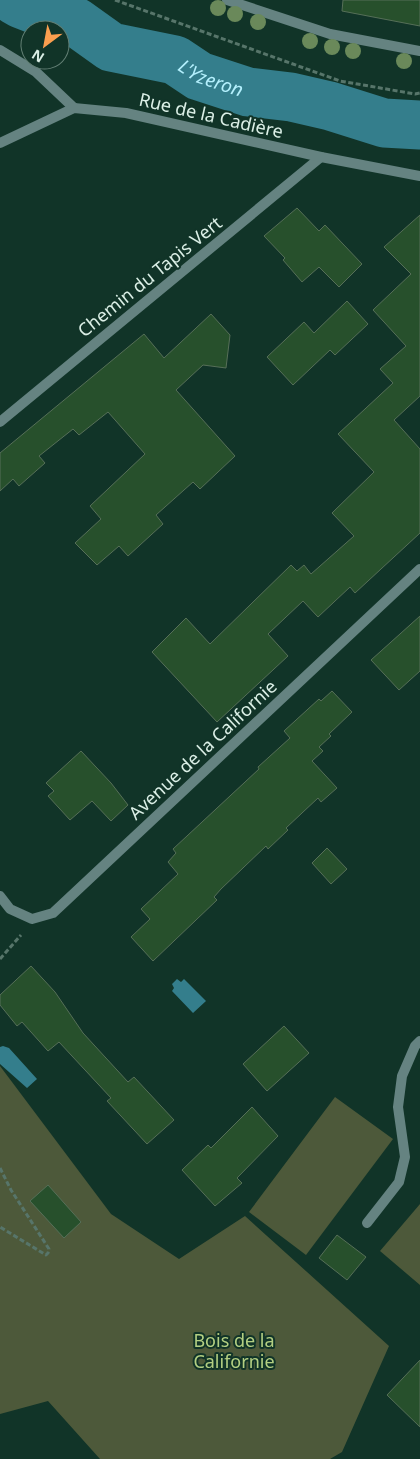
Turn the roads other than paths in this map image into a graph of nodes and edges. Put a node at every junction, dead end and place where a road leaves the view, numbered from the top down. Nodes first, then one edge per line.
1 (227, 0) edge
2 (0, 50) edge
3 (420, 50) edge
4 (74, 108) junction
5 (0, 143) edge
6 (321, 157) junction
7 (420, 176) edge
8 (0, 422) edge
9 (420, 569) edge
10 (0, 896) edge
11 (420, 1041) edge
12 (367, 1222) dead end

1 - 3 street
2 - 4 street
4 - 5 street
4 - 6 street, Rue de la Cadière
6 - 7 street, Rue de la Cadière
6 - 8 street, Chemin du Tapis Vert
9 - 10 street, Avenue de la Californie
11 - 12 street

